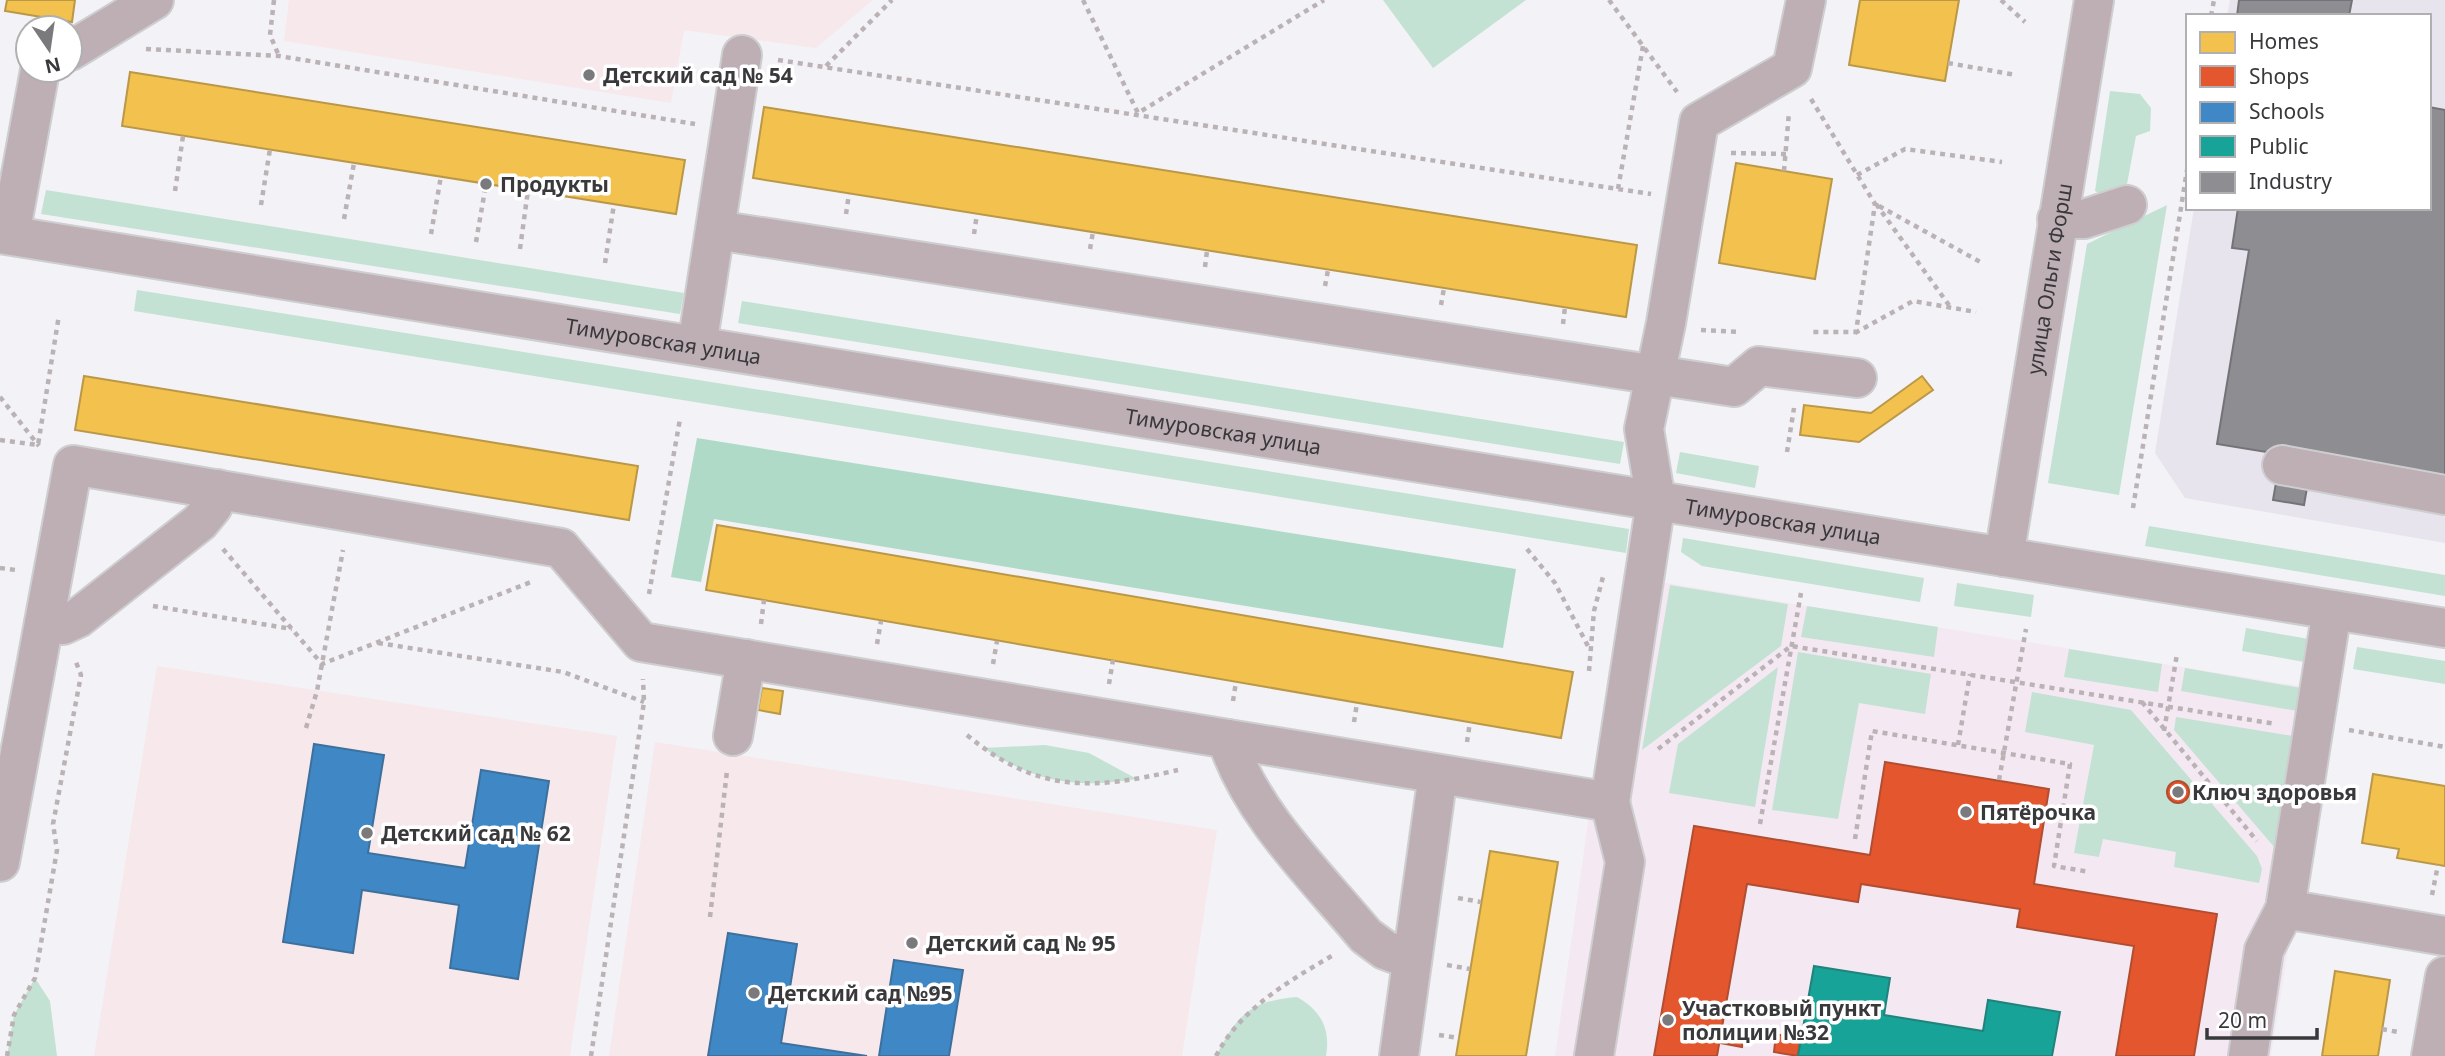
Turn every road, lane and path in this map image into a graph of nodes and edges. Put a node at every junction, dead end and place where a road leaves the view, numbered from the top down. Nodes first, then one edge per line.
1 (154, 0) edge
2 (274, 0) edge
3 (892, 0) edge
4 (1083, 0) edge
5 (1324, 0) edge
6 (1609, 0) edge
7 (1806, 0) edge
8 (2001, 0) edge
9 (2094, 0) edge
10 (2025, 22) dead end
11 (84, 42) edge
12 (84, 46) edge
13 (1643, 46) junction
14 (742, 55) joint
15 (279, 56) junction
16 (1948, 63) dead end
17 (826, 66) junction
18 (1792, 68) junction
19 (2016, 75) dead end
20 (37, 84) edge
21 (1138, 113) junction
22 (731, 130) junction
23 (183, 136) dead end
24 (1696, 137) junction
25 (270, 149) dead end
26 (1786, 154) junction
27 (2002, 162) dead end
28 (354, 163) dead end
29 (1784, 171) dead end
30 (1857, 175) junction
31 (441, 176) dead end
32 (2186, 177) edge
33 (486, 184) dead end
34 (1618, 189) junction
35 (528, 190) dead end
36 (174, 191) dead end
37 (1686, 200) junction
38 (614, 204) dead end
39 (1875, 204) junction
40 (261, 205) dead end
41 (2127, 205) dead end
42 (344, 219) dead end
43 (2057, 219) junction
44 (716, 230) junction
45 (5, 234) edge
46 (431, 234) dead end
47 (476, 242) dead end
48 (520, 248) dead end
49 (605, 263) dead end
50 (1984, 264) dead end
51 (1951, 308) junction
52 (1976, 312) dead end
53 (60, 315) dead end
54 (1666, 323) junction
55 (1856, 331) junction
56 (1751, 332) dead end
57 (1803, 332) dead end
58 (697, 346) junction
59 (1656, 373) junction
60 (1857, 378) dead end
61 (0, 397) edge
62 (680, 419) dead end
63 (0, 440) edge
64 (38, 445) junction
65 (73, 465) junction
66 (2282, 465) dead end
67 (2445, 495) edge
68 (1656, 501) junction
69 (209, 505) junction
70 (2133, 508) dead end
71 (350, 511) junction
72 (1527, 549) dead end
73 (2004, 557) junction
74 (1606, 562) dead end
75 (575, 565) junction
76 (1801, 593) dead end
77 (103, 598) junction
78 (2332, 610) junction
79 (53, 625) junction
80 (2445, 628) edge
81 (292, 629) junction
82 (2026, 629) dead end
83 (641, 642) junction
84 (377, 643) junction
85 (1791, 646) junction
86 (1589, 649) junction
87 (2177, 654) dead end
88 (746, 659) junction
89 (322, 664) junction
90 (1970, 674) junction
91 (2016, 682) junction
92 (1589, 683) dead end
93 (644, 702) junction
94 (2141, 702) junction
95 (2169, 707) junction
96 (2315, 727) junction
97 (306, 728) dead end
98 (2164, 731) junction
99 (965, 733) dead end
100 (1227, 739) junction
101 (1958, 745) junction
102 (2445, 747) edge
103 (730, 751) joint
104 (2004, 753) junction
105 (1438, 774) junction
106 (1999, 780) dead end
107 (1612, 793) junction
108 (1760, 824) dead end
109 (1855, 839) dead end
110 (0, 862) edge
111 (2292, 863) junction
112 (2090, 872) dead end
113 (2285, 909) junction
114 (710, 917) dead end
115 (1366, 936) junction
116 (2445, 936) edge
117 (1412, 960) junction
118 (2445, 976) edge
119 (7, 1056) edge
120 (591, 1056) edge
121 (1216, 1056) edge
122 (1399, 1056) edge
123 (1594, 1056) edge
124 (2248, 1056) edge
125 (2431, 1056) edge

1 - 11 street
2 - 15 path
3 - 17 path
4 - 21 path
5 - 21 path
6 - 13 path
7 - 18 street
8 - 10 path
9 - 43 street, улица Ольги Форш
12 - 15 path
13 - 24 path
13 - 34 path
14 - 17 path
14 - 22 street
15 - 22 path
16 - 19 path
17 - 21 path
18 - 24 street
18 - 26 path
18 - 30 path
20 - 45 street
21 - 34 path
22 - 44 street
23 - 36 path
24 - 26 path
24 - 37 street
25 - 40 path
26 - 29 path
27 - 30 path
28 - 42 path
30 - 39 path
31 - 46 path
32 - 70 path
33 - 47 path
34 - 37 path
35 - 48 path
37 - 54 street
38 - 49 path
39 - 50 path
39 - 51 path
39 - 55 path
41 - 43 street
43 - 73 street, улица Ольги Форш
44 - 58 street
44 - 59 street
45 - 58 street, Тимуровская улица
51 - 52 path
51 - 55 path
53 - 64 path
54 - 56 path
54 - 59 street
55 - 57 path
58 - 68 street, Тимуровская улица
59 - 60 street
59 - 68 street
61 - 64 path
62 - 83 path
63 - 64 path
64 - 65 path
65 - 69 street
65 - 79 street
66 - 67 street
68 - 73 street, Тимуровская улица
68 - 107 street
69 - 71 street
69 - 77 street
69 - 81 path
71 - 75 street
71 - 89 path
72 - 86 path
73 - 78 street, Тимуровская улица
74 - 86 path
75 - 83 street
75 - 84 path
76 - 85 path
77 - 79 street
77 - 81 path
78 - 80 street, Тимуровская улица
78 - 96 street
79 - 110 street
79 - 119 path
81 - 89 path
82 - 91 path
83 - 88 street
83 - 93 path
84 - 89 path
84 - 93 path
85 - 90 path
85 - 107 path
85 - 108 path
86 - 92 path
87 - 95 path
88 - 100 street
88 - 103 street
89 - 97 path
90 - 91 path
90 - 101 path
91 - 94 path
91 - 104 path
93 - 120 path
94 - 95 path
94 - 98 path
95 - 96 path
95 - 98 path
96 - 102 path
96 - 111 street
98 - 111 path
99 - 100 path
100 - 105 street
100 - 115 street
101 - 104 path
101 - 109 path
103 - 114 path
104 - 106 path
104 - 112 path
105 - 107 street
105 - 117 street
107 - 123 street
111 - 113 street
113 - 116 street
113 - 124 street
115 - 117 street
115 - 121 path
117 - 122 street
118 - 125 street

